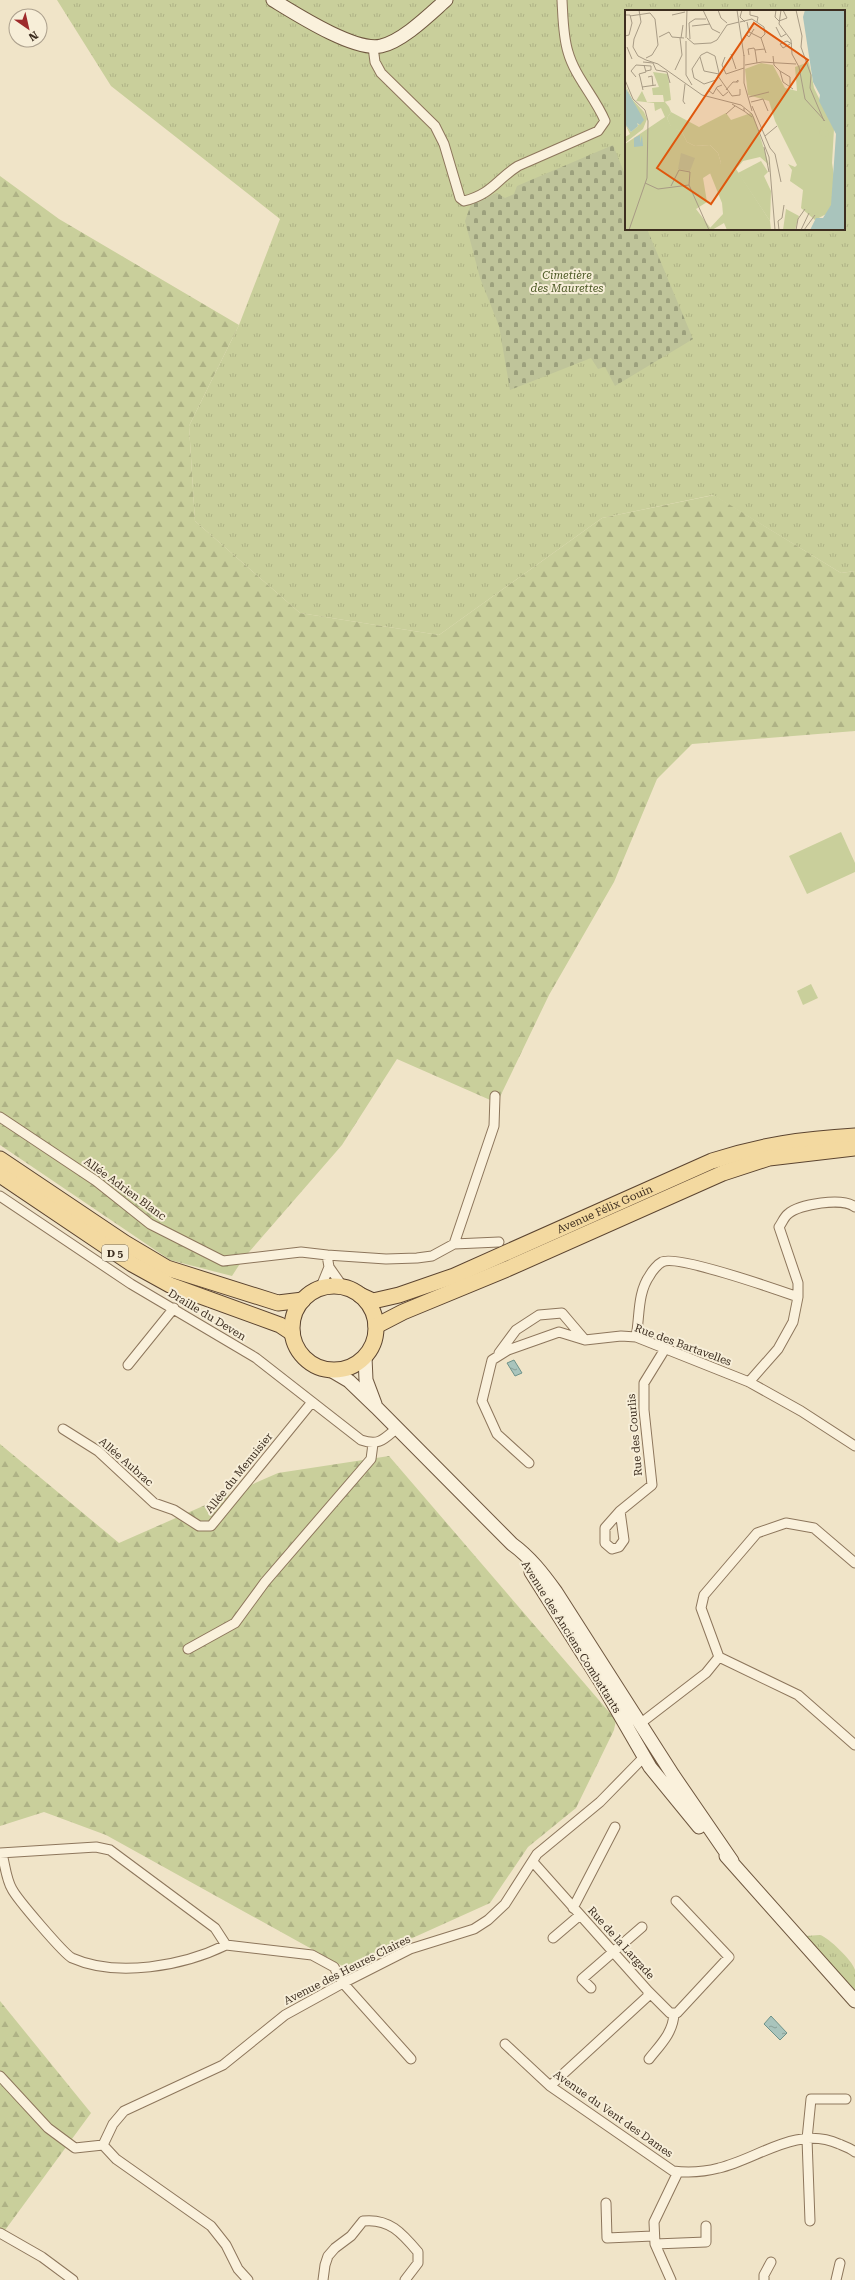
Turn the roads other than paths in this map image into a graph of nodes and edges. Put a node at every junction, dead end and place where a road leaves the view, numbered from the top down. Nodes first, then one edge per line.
1 (273, 0) edge
2 (446, 0) edge
3 (562, 0) edge
4 (373, 47) junction
5 (496, 1096) dead end
6 (0, 1117) edge
7 (855, 1136) edge
8 (855, 1148) edge
9 (0, 1159) edge
10 (0, 1175) edge
11 (0, 1196) edge
12 (855, 1207) edge
13 (498, 1242) dead end
14 (454, 1244) junction
15 (327, 1255) junction
16 (329, 1267) junction
17 (343, 1287) junction
18 (320, 1289) junction
19 (360, 1295) junction
20 (798, 1297) junction
21 (303, 1300) junction
22 (174, 1308) junction
23 (376, 1326) junction
24 (292, 1333) junction
25 (636, 1337) junction
26 (585, 1340) junction
27 (665, 1349) junction
28 (497, 1356) junction
29 (365, 1357) junction
30 (128, 1365) dead end
31 (332, 1371) junction
32 (748, 1382) junction
33 (312, 1402) junction
34 (376, 1407) junction
35 (397, 1428) junction
36 (63, 1429) dead end
37 (373, 1444) junction
38 (855, 1446) edge
39 (528, 1462) dead end
40 (174, 1510) joint
41 (620, 1511) dead end
42 (512, 1544) junction
43 (855, 1563) edge
44 (188, 1650) dead end
45 (719, 1657) junction
46 (640, 1722) junction
47 (629, 1731) junction
48 (855, 1745) edge
49 (663, 1760) junction
50 (647, 1762) junction
51 (615, 1827) dead end
52 (1, 1854) edge
53 (732, 1861) junction
54 (533, 1862) junction
55 (676, 1901) dead end
56 (576, 1911) junction
57 (642, 1927) dead end
58 (553, 1938) dead end
59 (226, 1945) junction
60 (613, 1951) junction
61 (343, 1983) junction
62 (590, 1988) dead end
63 (648, 1991) junction
64 (855, 2001) edge
65 (674, 2014) junction
66 (505, 2044) dead end
67 (411, 2059) dead end
68 (649, 2059) dead end
69 (0, 2076) edge
70 (550, 2086) junction
71 (846, 2099) dead end
72 (807, 2138) junction
73 (103, 2145) junction
74 (855, 2152) edge
75 (678, 2172) junction
76 (606, 2203) dead end
77 (810, 2221) dead end
78 (706, 2226) dead end
79 (0, 2233) edge
80 (654, 2240) junction
81 (772, 2262) dead end
82 (840, 2263) dead end
83 (73, 2280) edge
84 (248, 2280) edge
85 (323, 2280) edge
86 (405, 2280) edge
87 (671, 2280) edge
88 (764, 2280) edge
89 (836, 2280) edge

1 - 4 main road
2 - 4 main road
3 - 4 street
5 - 14 street
6 - 15 street, Allée Adrien Blanc
7 - 19 main road, Avenue Félix Gouin
8 - 23 main road, Avenue Félix Gouin
9 - 21 main road, D 5
10 - 24 main road, D 5
11 - 22 street, Draille du Deven
12 - 20 street
13 - 14 street
14 - 15 street, Allée Adrien Blanc
15 - 16 street
16 - 17 street
16 - 18 street
17 - 18 main road
17 - 19 main road
18 - 21 main road
19 - 23 main road
20 - 25 street
20 - 32 street
21 - 24 main road
22 - 30 street
22 - 33 street, Draille du Deven
23 - 29 main road
24 - 31 main road
25 - 26 street, Rue des Bartavelles
25 - 27 street, Rue des Bartavelles
26 - 28 street, Rue des Bartavelles
26 - 28 street
27 - 32 street, Rue des Bartavelles
27 - 41 street, Rue des Courlis
28 - 39 street
29 - 31 main road
29 - 34 main road, Avenue des Anciens Combattants
31 - 34 main road, Avenue des Anciens Combattants
32 - 38 street, Rue des Bartavelles
33 - 37 street, Draille du Deven
33 - 40 street, Allée du Menuisier
34 - 35 main road, Avenue des Anciens Combattants
35 - 37 street
35 - 42 main road, Avenue des Anciens Combattants
36 - 40 street, Allée Aubrac
37 - 44 street
42 - 46 main road, Avenue des Anciens Combattants
42 - 47 main road, Avenue des Anciens Combattants
43 - 45 street
45 - 46 street
45 - 48 street
46 - 47 main road, Avenue des Anciens Combattants
46 - 49 main road, Avenue des Anciens Combattants
47 - 50 main road, Avenue des Anciens Combattants
49 - 50 main road
49 - 53 main road, Avenue des Anciens Combattants
50 - 53 main road, Avenue des Anciens Combattants
50 - 54 street, Avenue des Heures Claires
51 - 56 street
52 - 59 street
52 - 59 street
53 - 64 main road, Avenue des Anciens Combattants
54 - 56 street, Rue de la Largade
54 - 61 street, Avenue des Heures Claires
55 - 65 street
56 - 58 street
56 - 60 street, Rue de la Largade
57 - 60 street
59 - 61 street
60 - 62 street
60 - 63 street, Rue de la Largade
61 - 67 street
61 - 73 street, Avenue des Heures Claires
63 - 65 street
63 - 70 street, Rue de la Largade
65 - 68 street
66 - 70 street, Avenue du Vent des Dames
69 - 73 street
70 - 75 street, Avenue du Vent des Dames
71 - 72 street
72 - 74 street, Avenue du Vent des Dames
72 - 75 street, Avenue du Vent des Dames
72 - 77 street
73 - 84 street
75 - 80 street
76 - 80 street
78 - 80 street
79 - 83 street
80 - 87 street
81 - 88 street
82 - 89 street
85 - 86 street

